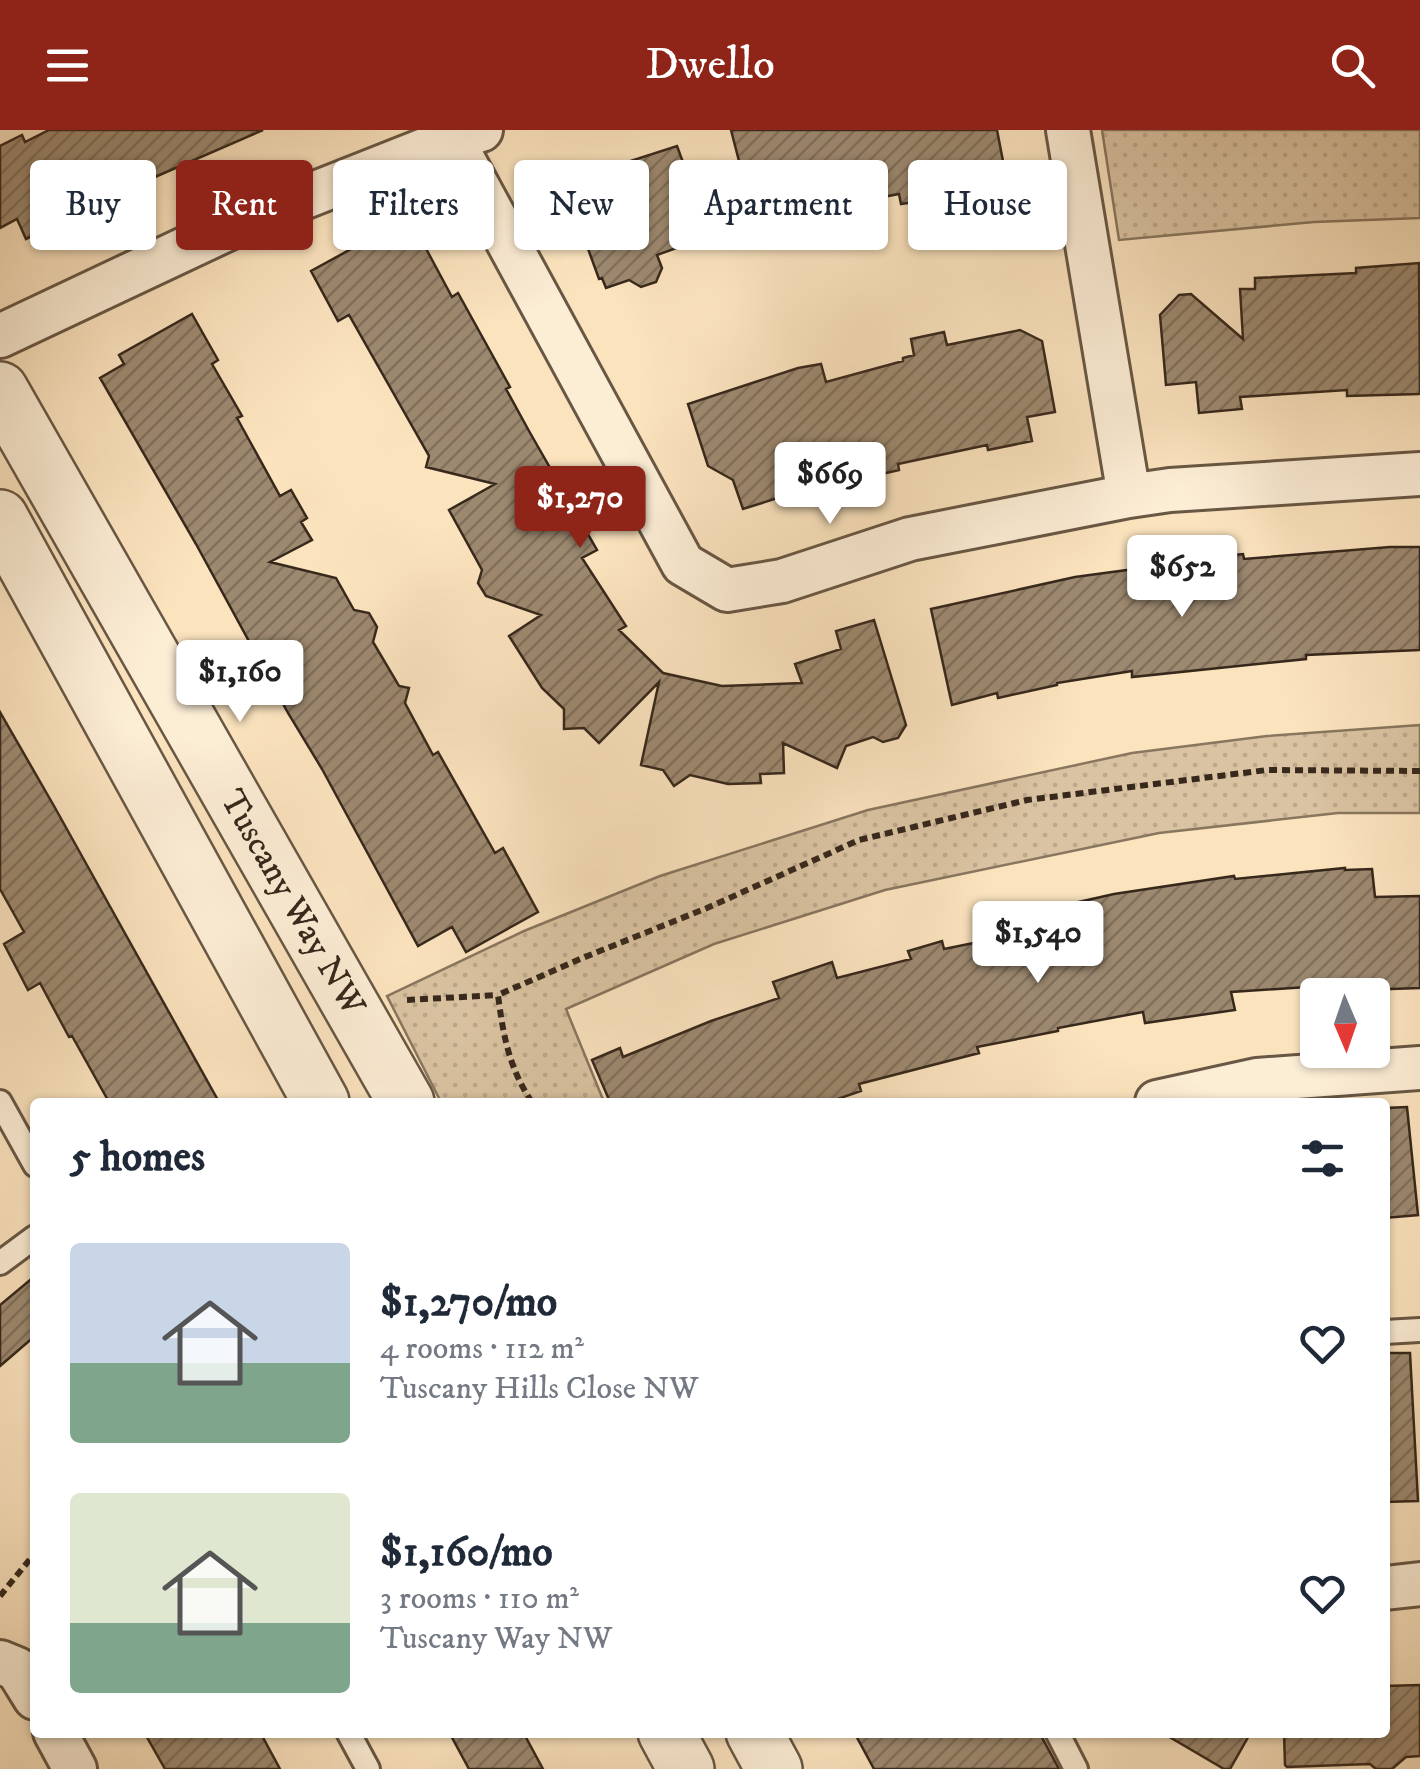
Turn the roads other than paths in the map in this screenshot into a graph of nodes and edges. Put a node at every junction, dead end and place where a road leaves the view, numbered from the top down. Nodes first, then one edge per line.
1 (1068, 130) edge
2 (467, 134) edge
3 (0, 336) edge
4 (0, 390) edge
5 (1420, 474) edge
6 (1129, 496) junction
7 (0, 518) edge
8 (1420, 1068) edge
9 (320, 1098) edge
10 (404, 1098) edge
11 (1175, 1098) edge
12 (0, 1102) edge
13 (30, 1156) edge
14 (30, 1240) edge
15 (0, 1263) edge
16 (1420, 1330) edge
17 (1390, 1332) edge
18 (1420, 1584) edge
19 (1390, 1587) edge
20 (0, 1662) edge
21 (30, 1690) edge
22 (58, 1738) edge
23 (351, 1738) edge
24 (669, 1738) edge
25 (757, 1738) edge
26 (1060, 1738) edge
27 (76, 1769) edge
28 (368, 1769) edge
29 (686, 1769) edge
30 (774, 1769) edge
31 (1076, 1769) edge

1 - 6 street
2 - 3 street
2 - 6 street
4 - 10 street, Tuscany Way NW
5 - 6 street
7 - 9 street, Tuscany Way NW
8 - 11 street
12 - 13 lane
14 - 15 lane
16 - 17 lane
18 - 19 street
20 - 21 street
22 - 27 street
23 - 28 lane
24 - 29 street
25 - 30 street
26 - 31 lane

